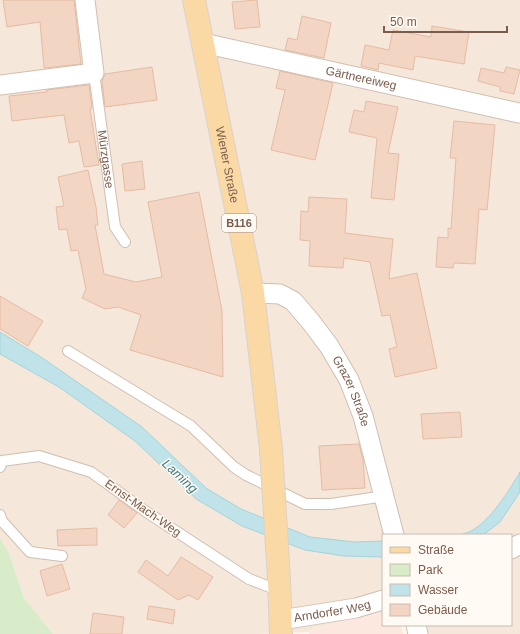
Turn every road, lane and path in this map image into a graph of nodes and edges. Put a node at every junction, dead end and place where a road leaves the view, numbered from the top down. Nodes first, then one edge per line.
1 (85, 0) edge
2 (194, 0) edge
3 (203, 43) junction
4 (94, 73) junction
5 (0, 85) edge
6 (519, 113) dead end
7 (125, 242) dead end
8 (253, 293) junction
9 (68, 350) dead end
10 (0, 467) edge
11 (387, 505) junction
12 (0, 515) edge
13 (394, 534) edge
14 (62, 556) dead end
15 (280, 585) junction
16 (382, 600) edge
17 (281, 627) edge

1 - 4 street, Mürzgasse
2 - 3 main road, Wiener Straße / B116
3 - 6 street, Gärtnereiweg
3 - 8 main road, Wiener Straße / B116
4 - 5 street
4 - 7 lane, Mürzgasse
8 - 11 street, Grazer Straße
8 - 15 main road, Wiener Straße / B116, bridge
9 - 11 lane
10 - 15 lane, Ernst-Mach-Weg
11 - 13 street, Grazer Straße
12 - 14 lane
15 - 17 main road, B116
16 - 17 street, Arndorfer Weg

